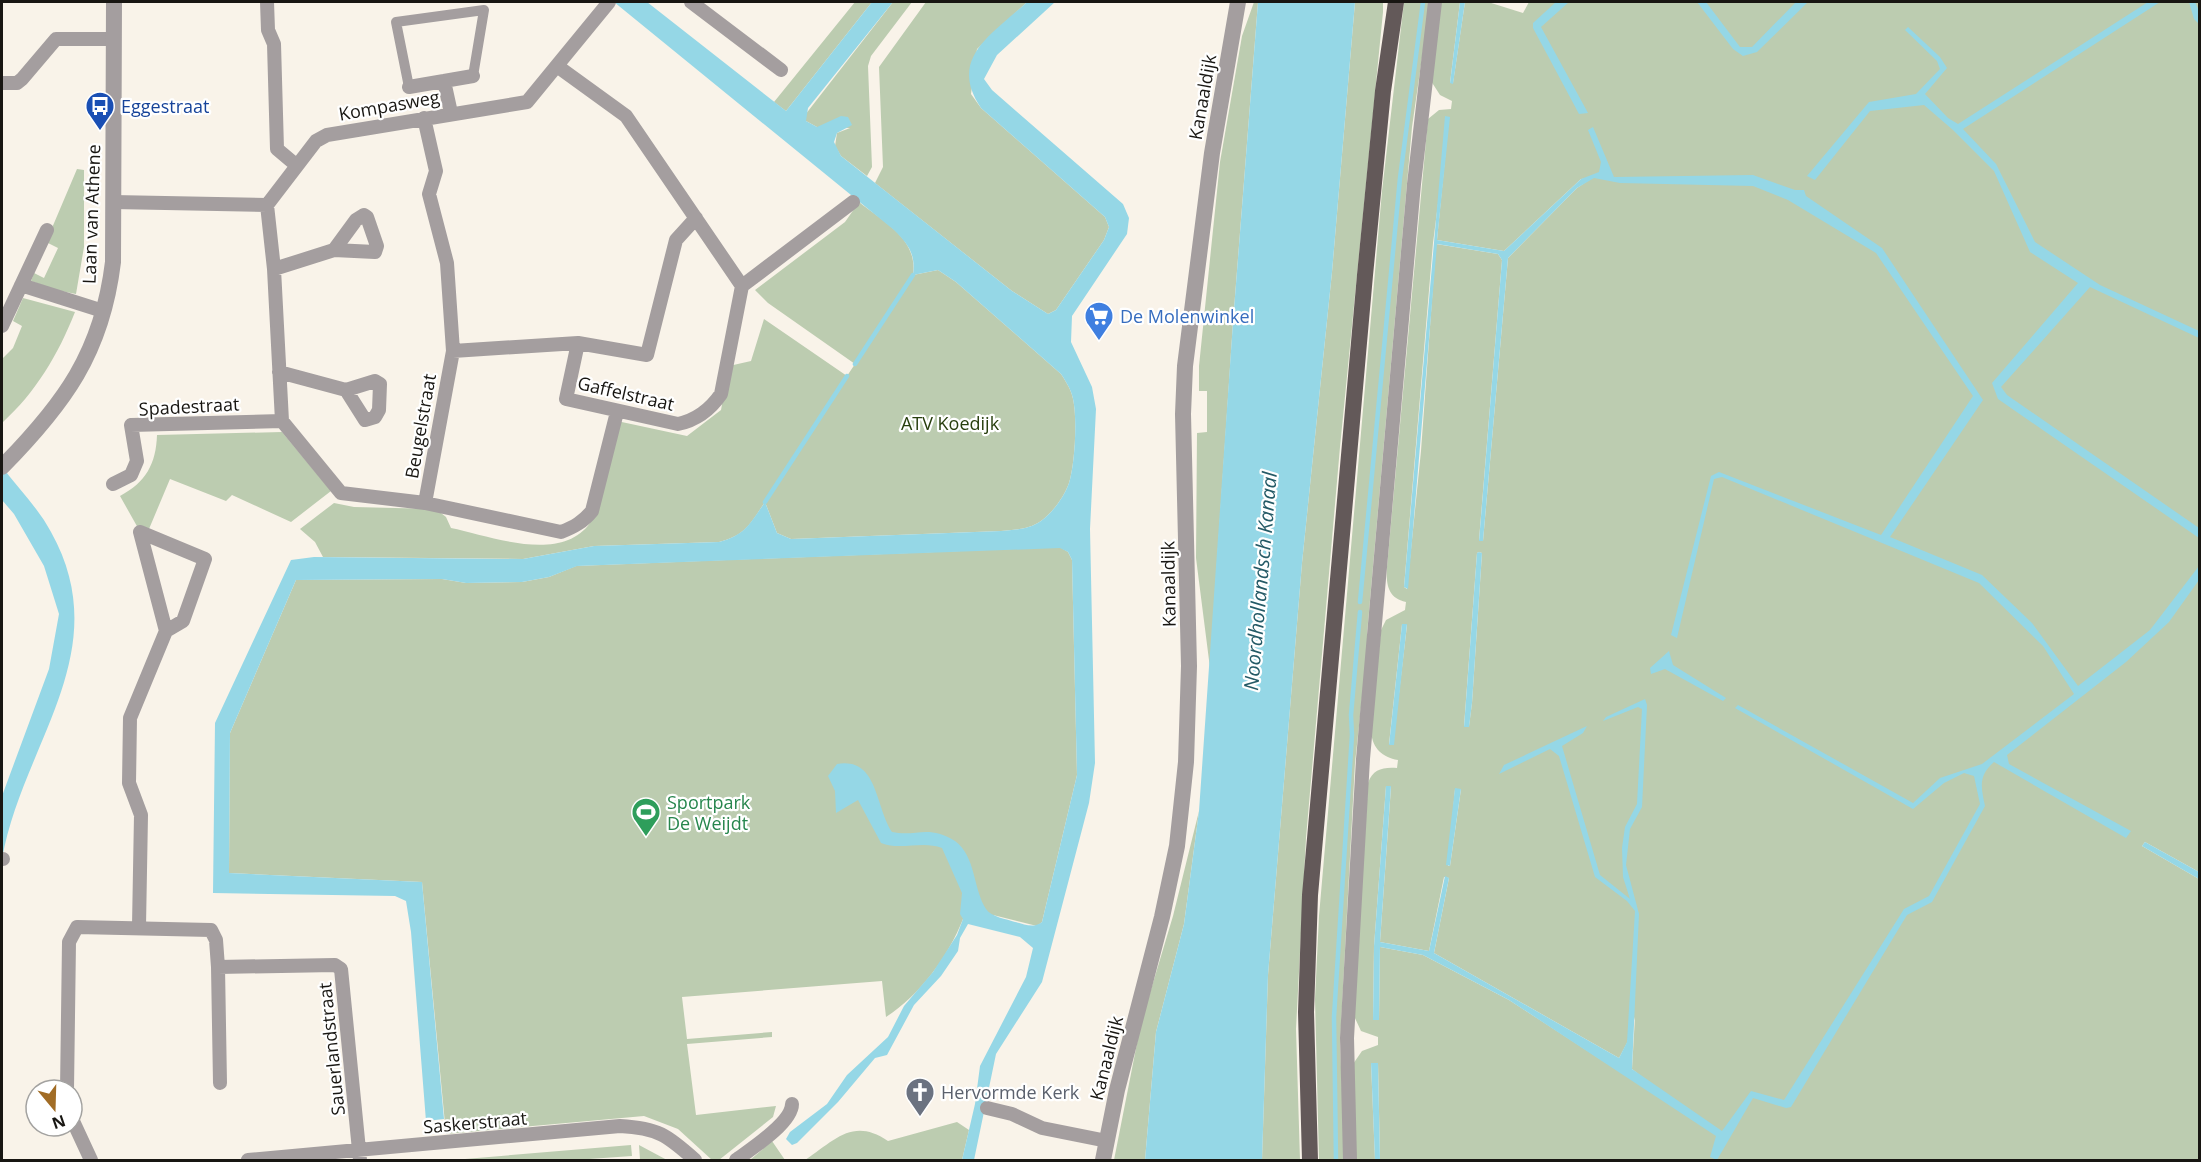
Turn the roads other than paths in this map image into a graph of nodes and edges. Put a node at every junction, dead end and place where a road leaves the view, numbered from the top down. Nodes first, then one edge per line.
1 (114, 2) edge
2 (267, 2) edge
3 (609, 2) edge
4 (691, 2) edge
5 (1238, 2) edge
6 (1396, 2) edge
7 (1435, 2) edge
8 (114, 39) junction
9 (557, 66) junction
10 (781, 70) dead end
11 (473, 76) joint
12 (444, 81) junction
13 (2, 83) edge
14 (409, 87) joint
15 (451, 113) junction
16 (424, 118) junction
17 (296, 165) junction
18 (113, 202) junction
19 (853, 202) dead end
20 (267, 205) junction
21 (696, 218) junction
22 (47, 230) dead end
23 (334, 250) dead end
24 (274, 269) junction
25 (21, 285) junction
26 (742, 286) junction
27 (103, 311) junction
28 (2, 326) edge
29 (578, 343) junction
30 (453, 351) junction
31 (279, 372) junction
32 (346, 390) dead end
33 (617, 412) junction
34 (282, 421) junction
35 (2, 466) edge
36 (113, 484) dead end
37 (425, 503) junction
38 (166, 631) junction
39 (139, 926) junction
40 (218, 967) junction
41 (67, 1078) edge
42 (220, 1083) dead end
43 (792, 1104) dead end
44 (987, 1108) dead end
45 (81, 1138) edge
46 (1107, 1141) junction
47 (360, 1155) edge
48 (91, 1161) edge
49 (248, 1161) edge
50 (695, 1161) edge
51 (736, 1161) edge
52 (1103, 1161) edge
53 (1311, 1161) edge
54 (1350, 1161) edge

1 - 8 street, Laan van Athene
2 - 17 street
3 - 9 street, Kompasweg
4 - 10 street
5 - 46 street, Kanaaldijk
6 - 53 main road
7 - 54 street
8 - 13 street
8 - 18 street, Laan van Athene
9 - 15 street, Kompasweg
9 - 21 street
11 - 12 street
11 - 14 street
12 - 14 street
12 - 15 street
15 - 16 street, Kompasweg
16 - 17 street, Kompasweg
16 - 30 street, Beugelstraat
17 - 20 street, Kompasweg
18 - 20 street
18 - 27 street, Laan van Athene
19 - 26 street
20 - 24 street
21 - 26 street
21 - 29 street
22 - 25 street
23 - 24 street
24 - 31 street
25 - 27 street
25 - 28 street
26 - 33 street, Gaffelstraat
27 - 35 street, Laan van Athene
29 - 30 street
29 - 33 street, Gaffelstraat
30 - 37 street, Beugelstraat
31 - 32 street
31 - 34 street
33 - 37 street, Beugelstraat
34 - 36 street, Spadestraat
34 - 37 street
38 - 38 street
38 - 39 street
39 - 40 street
39 - 41 street
40 - 42 street
40 - 47 street, Sauerlandstraat
43 - 51 street
44 - 46 street
45 - 48 street
46 - 52 street, Kanaaldijk
47 - 49 street, Saskerstraat
47 - 50 street, Saskerstraat

